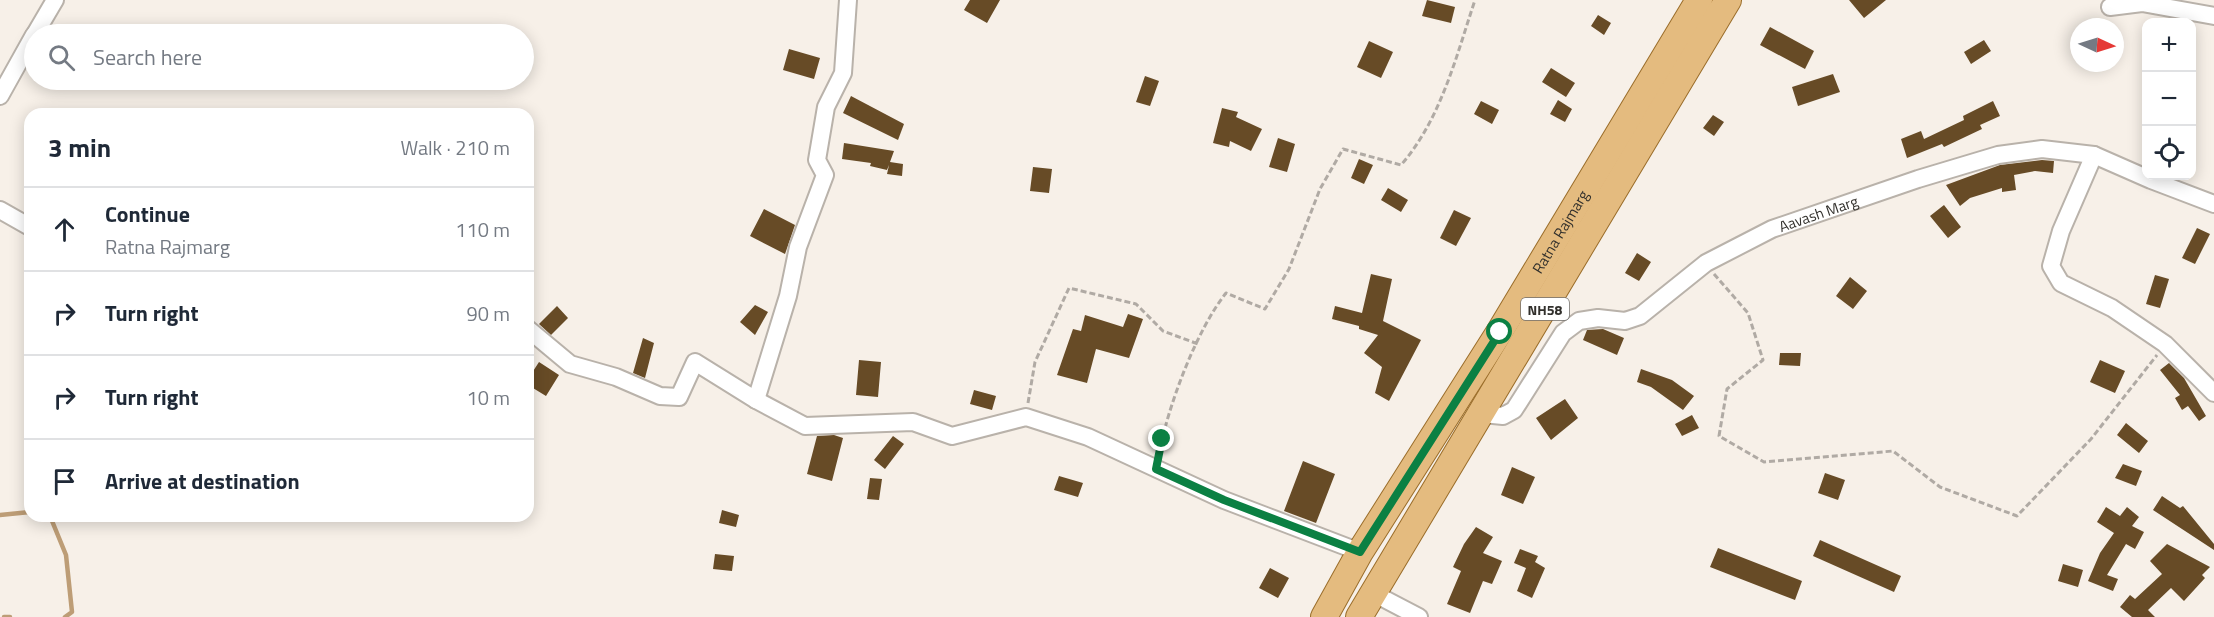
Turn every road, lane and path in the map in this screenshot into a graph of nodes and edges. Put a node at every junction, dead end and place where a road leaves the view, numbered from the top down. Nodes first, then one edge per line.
1 (55, 0) edge
2 (848, 0) edge
3 (1474, 0) edge
4 (1699, 0) edge
5 (1728, 0) edge
6 (2110, 7) dead end
7 (2214, 15) edge
8 (41, 24) edge
9 (24, 54) edge
10 (0, 96) edge
11 (2094, 154) junction
12 (2214, 204) edge
13 (0, 210) edge
14 (24, 224) edge
15 (1706, 263) junction
16 (534, 334) edge
17 (1198, 344) junction
18 (2164, 344) junction
19 (2214, 393) edge
20 (756, 400) junction
21 (1483, 414) junction
22 (1026, 417) junction
23 (1156, 469) junction
24 (1360, 552) junction
25 (1373, 593) junction
26 (1324, 617) edge
27 (1359, 617) edge
28 (1419, 617) edge

1 - 8 street
2 - 20 street
3 - 17 path
4 - 24 main road, Ratna Rajmarg / NH58
5 - 21 main road, Ratna Rajmarg / NH58
6 - 7 street
9 - 10 street
11 - 12 street, Aavash Marg
11 - 15 street, Aavash Marg
11 - 18 street
13 - 14 street
15 - 18 path
15 - 21 street, Aavash Marg
16 - 20 street
17 - 22 path
17 - 23 path
18 - 19 street
20 - 22 street
21 - 25 main road, Ratna Rajmarg / NH58
22 - 23 street
23 - 24 street
24 - 26 main road, Ratna Rajmarg / NH58
25 - 27 main road, Ratna Rajmarg / NH58
25 - 28 street

